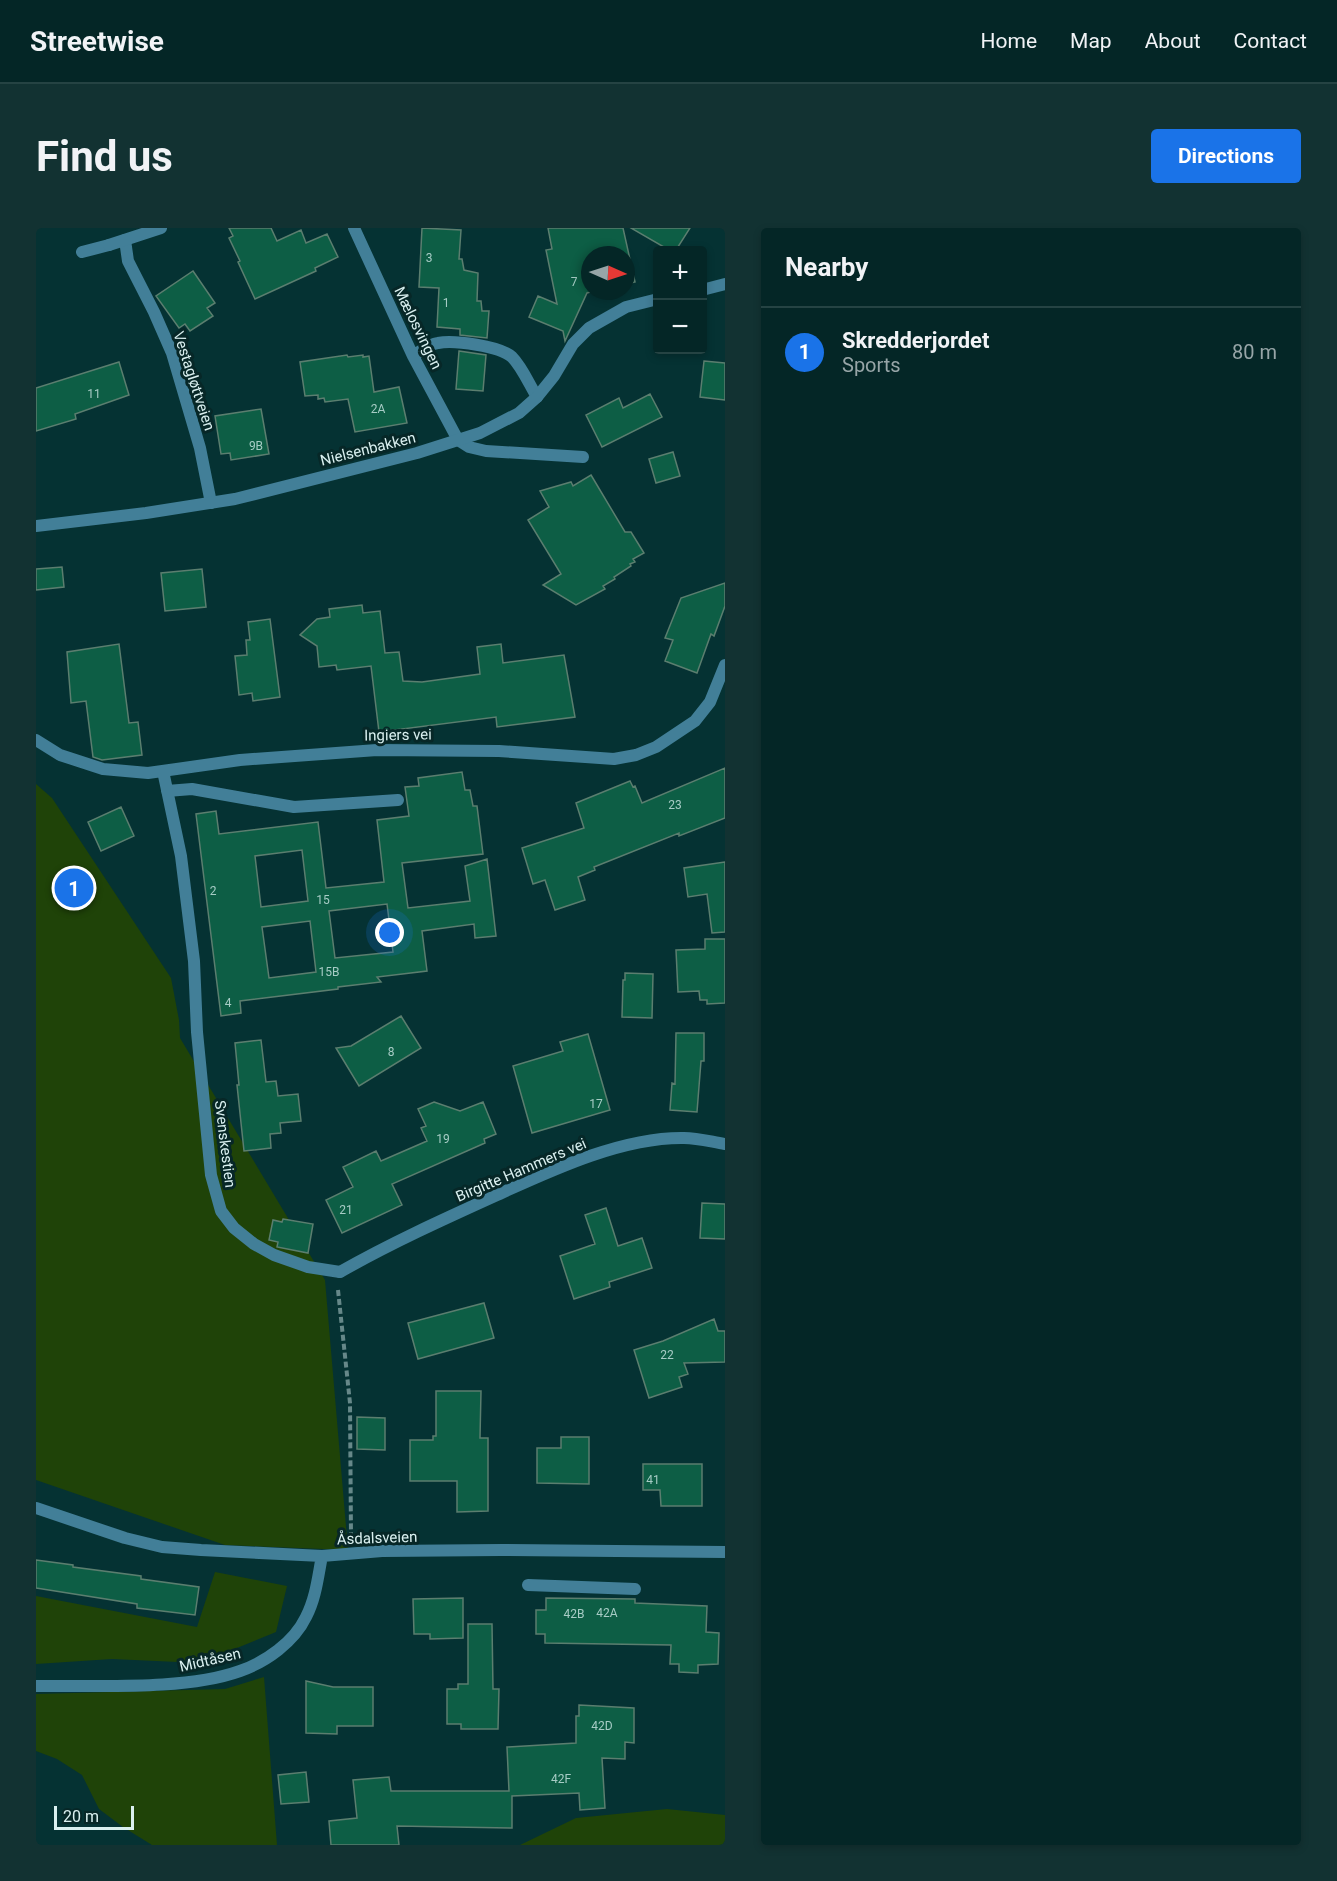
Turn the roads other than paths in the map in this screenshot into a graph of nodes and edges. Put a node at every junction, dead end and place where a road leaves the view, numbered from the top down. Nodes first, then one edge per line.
1 (161, 228) edge
2 (354, 228) edge
3 (125, 240) junction
4 (82, 252) dead end
5 (725, 284) edge
6 (707, 289) edge
7 (653, 300) edge
8 (413, 356) junction
9 (537, 397) junction
10 (458, 440) junction
11 (583, 457) dead end
12 (211, 503) junction
13 (36, 526) edge
14 (725, 665) edge
15 (36, 740) edge
16 (163, 771) junction
17 (167, 791) junction
18 (398, 800) dead end
19 (725, 1144) edge
20 (340, 1272) joint
21 (36, 1508) edge
22 (725, 1552) edge
23 (322, 1556) junction
24 (528, 1585) dead end
25 (635, 1589) dead end
26 (36, 1686) edge

1 - 3 street
2 - 8 street, Mælosvingen
3 - 4 street
3 - 12 street, Vestagløttveien
5 - 6 street
7 - 9 street, Nielsenbakken
8 - 9 street
8 - 10 street, Mælosvingen
9 - 10 street, Nielsenbakken
10 - 11 street
10 - 12 street, Nielsenbakken
12 - 13 street, Nielsenbakken
14 - 16 street, Ingiers vei
15 - 16 street, Ingiers vei
16 - 17 street, Svenskestien
17 - 18 street
17 - 20 street, Svenskestien
19 - 20 street, Birgitte Hammers vei
21 - 23 street, Åsdalsveien
22 - 23 street, Åsdalsveien
23 - 26 street, Midtåsen
24 - 25 street

